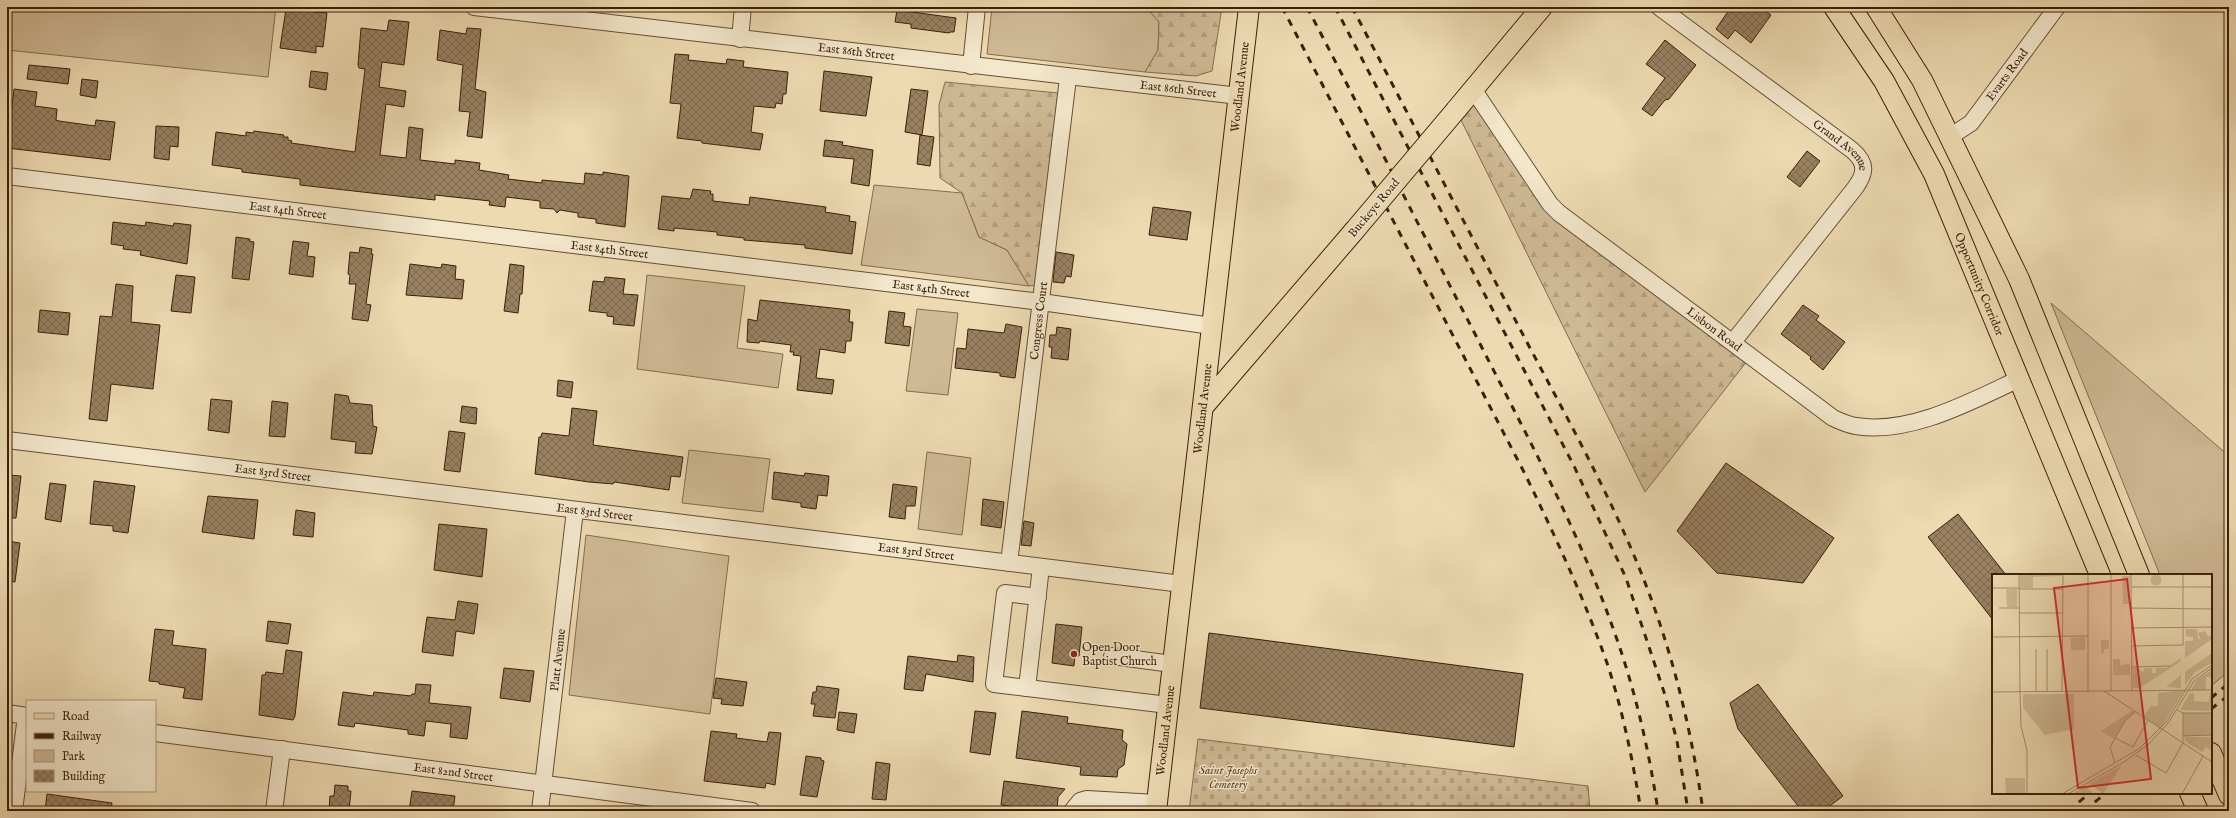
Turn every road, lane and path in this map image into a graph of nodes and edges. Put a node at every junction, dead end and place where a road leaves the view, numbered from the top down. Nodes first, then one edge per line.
1 (474, 7) edge
2 (743, 7) edge
3 (977, 7) edge
4 (1250, 7) edge
5 (1542, 7) edge
6 (1659, 7) edge
7 (1834, 7) edge
8 (1876, 7) edge
9 (2057, 7) edge
10 (541, 11) edge
11 (740, 39) junction
12 (971, 66) junction
13 (1068, 78) junction
14 (1473, 89) junction
15 (1239, 96) junction
16 (1951, 136) junction
17 (7, 176) edge
18 (1040, 302) junction
19 (1212, 326) junction
20 (1733, 342) junction
21 (2019, 379) junction
22 (1203, 407) junction
23 (7, 440) edge
24 (575, 510) junction
25 (1009, 563) junction
26 (1041, 567) junction
27 (2100, 574) edge
28 (2139, 574) edge
29 (1182, 584) junction
30 (1038, 597) junction
31 (1112, 656) dead end
32 (1172, 664) junction
33 (1027, 688) junction
34 (1168, 705) junction
35 (7, 713) edge
36 (26, 716) edge
37 (26, 723) edge
38 (156, 732) edge
39 (282, 749) junction
40 (2212, 755) edge
41 (544, 783) junction
42 (2190, 794) edge
43 (2229, 796) edge
44 (678, 806) edge
45 (1156, 807) edge
46 (14, 811) edge
47 (274, 811) edge
48 (540, 811) edge
49 (752, 811) edge
50 (1072, 811) edge
51 (2198, 811) edge

1 - 10 street, East 86th Street
2 - 11 street
3 - 12 street
4 - 15 main road, Woodland Avenue
5 - 14 main road, Buckeye Road
6 - 20 street, Grand Avenue
7 - 21 main road, Opportunity Corridor
8 - 16 main road
9 - 16 street, Evarts Road
10 - 11 street, East 86th Street
11 - 12 street, East 86th Street
12 - 13 street, East 86th Street
13 - 15 street, East 86th Street
13 - 18 street, Congress Court
14 - 20 street, Lisbon Road
14 - 22 main road, Buckeye Road, bridge
15 - 19 main road, Woodland Avenue
16 - 28 main road
17 - 18 street, East 84th Street
18 - 19 street, East 84th Street
18 - 25 street, Congress Court
19 - 22 main road, Woodland Avenue
20 - 21 street, Lisbon Road
21 - 27 main road, Opportunity Corridor
22 - 29 main road, Woodland Avenue
23 - 24 street, East 83rd Street
24 - 25 street, East 83rd Street
24 - 41 street, Platt Avenue
25 - 26 street, East 83rd Street
26 - 29 street, East 83rd Street
26 - 30 street
29 - 32 main road, Woodland Avenue
30 - 33 street
30 - 33 street
31 - 32 street
32 - 34 main road, Woodland Avenue
33 - 34 street
34 - 45 main road, Woodland Avenue
35 - 36 street
37 - 46 street
38 - 39 street, East 82nd Street
39 - 41 street, East 82nd Street
39 - 47 street
40 - 43 main road
41 - 44 street, East 82nd Street
41 - 48 street, Platt Avenue
42 - 51 main road
44 - 49 street, East 82nd Street
45 - 50 street

